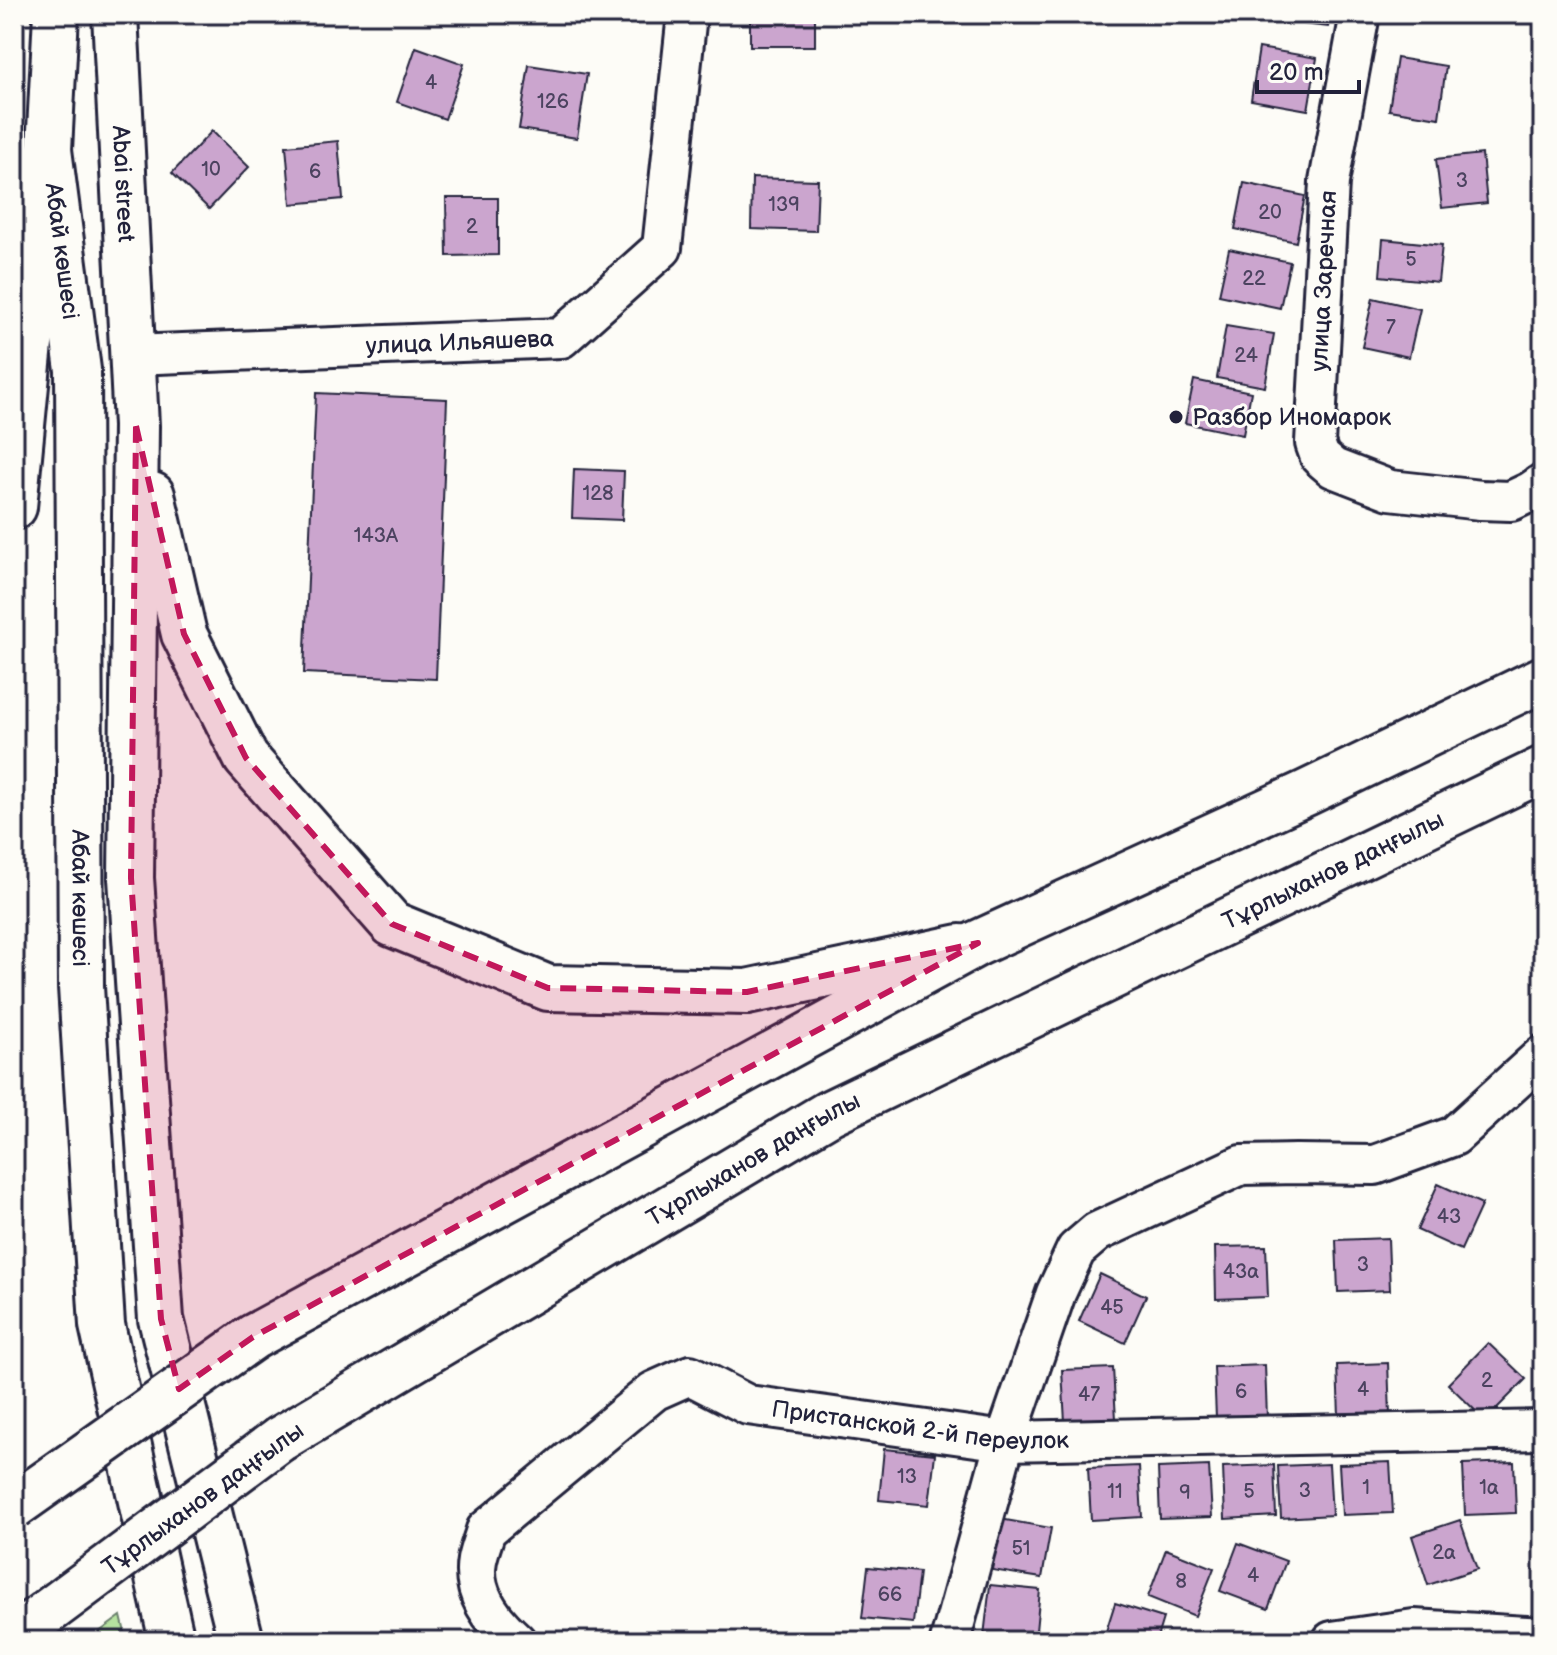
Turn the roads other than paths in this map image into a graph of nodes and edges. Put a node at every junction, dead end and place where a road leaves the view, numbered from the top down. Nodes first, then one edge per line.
1 (56, 14) edge
2 (115, 14) edge
3 (687, 14) edge
4 (1360, 14) edge
5 (49, 150) junction
6 (132, 355) junction
7 (136, 426) junction
8 (1539, 482) edge
9 (14, 507) edge
10 (1543, 679) edge
11 (1543, 769) edge
12 (978, 943) junction
13 (1543, 1055) edge
14 (1543, 1430) edge
15 (1005, 1441) junction
16 (14, 1506) edge
17 (24, 1629) edge
18 (1543, 1637) edge
19 (172, 1641) edge
20 (241, 1641) edge
21 (516, 1641) edge
22 (950, 1641) edge
23 (1332, 1641) edge

1 - 5 main road
2 - 6 main road, Abai street
3 - 6 street, улица Ильяшева
4 - 8 street, улица Заречная
5 - 9 main road
5 - 19 main road, Абай көшесі
6 - 7 main road, Abai street
7 - 12 main road
7 - 20 main road
10 - 12 main road
11 - 17 main road, Тұрлыханов даңғылы, bridge
12 - 16 main road, bridge
13 - 15 street
14 - 15 street, Пристанской 2-й переулок
15 - 21 street, Пристанской 2-й переулок
15 - 22 street
18 - 23 street

